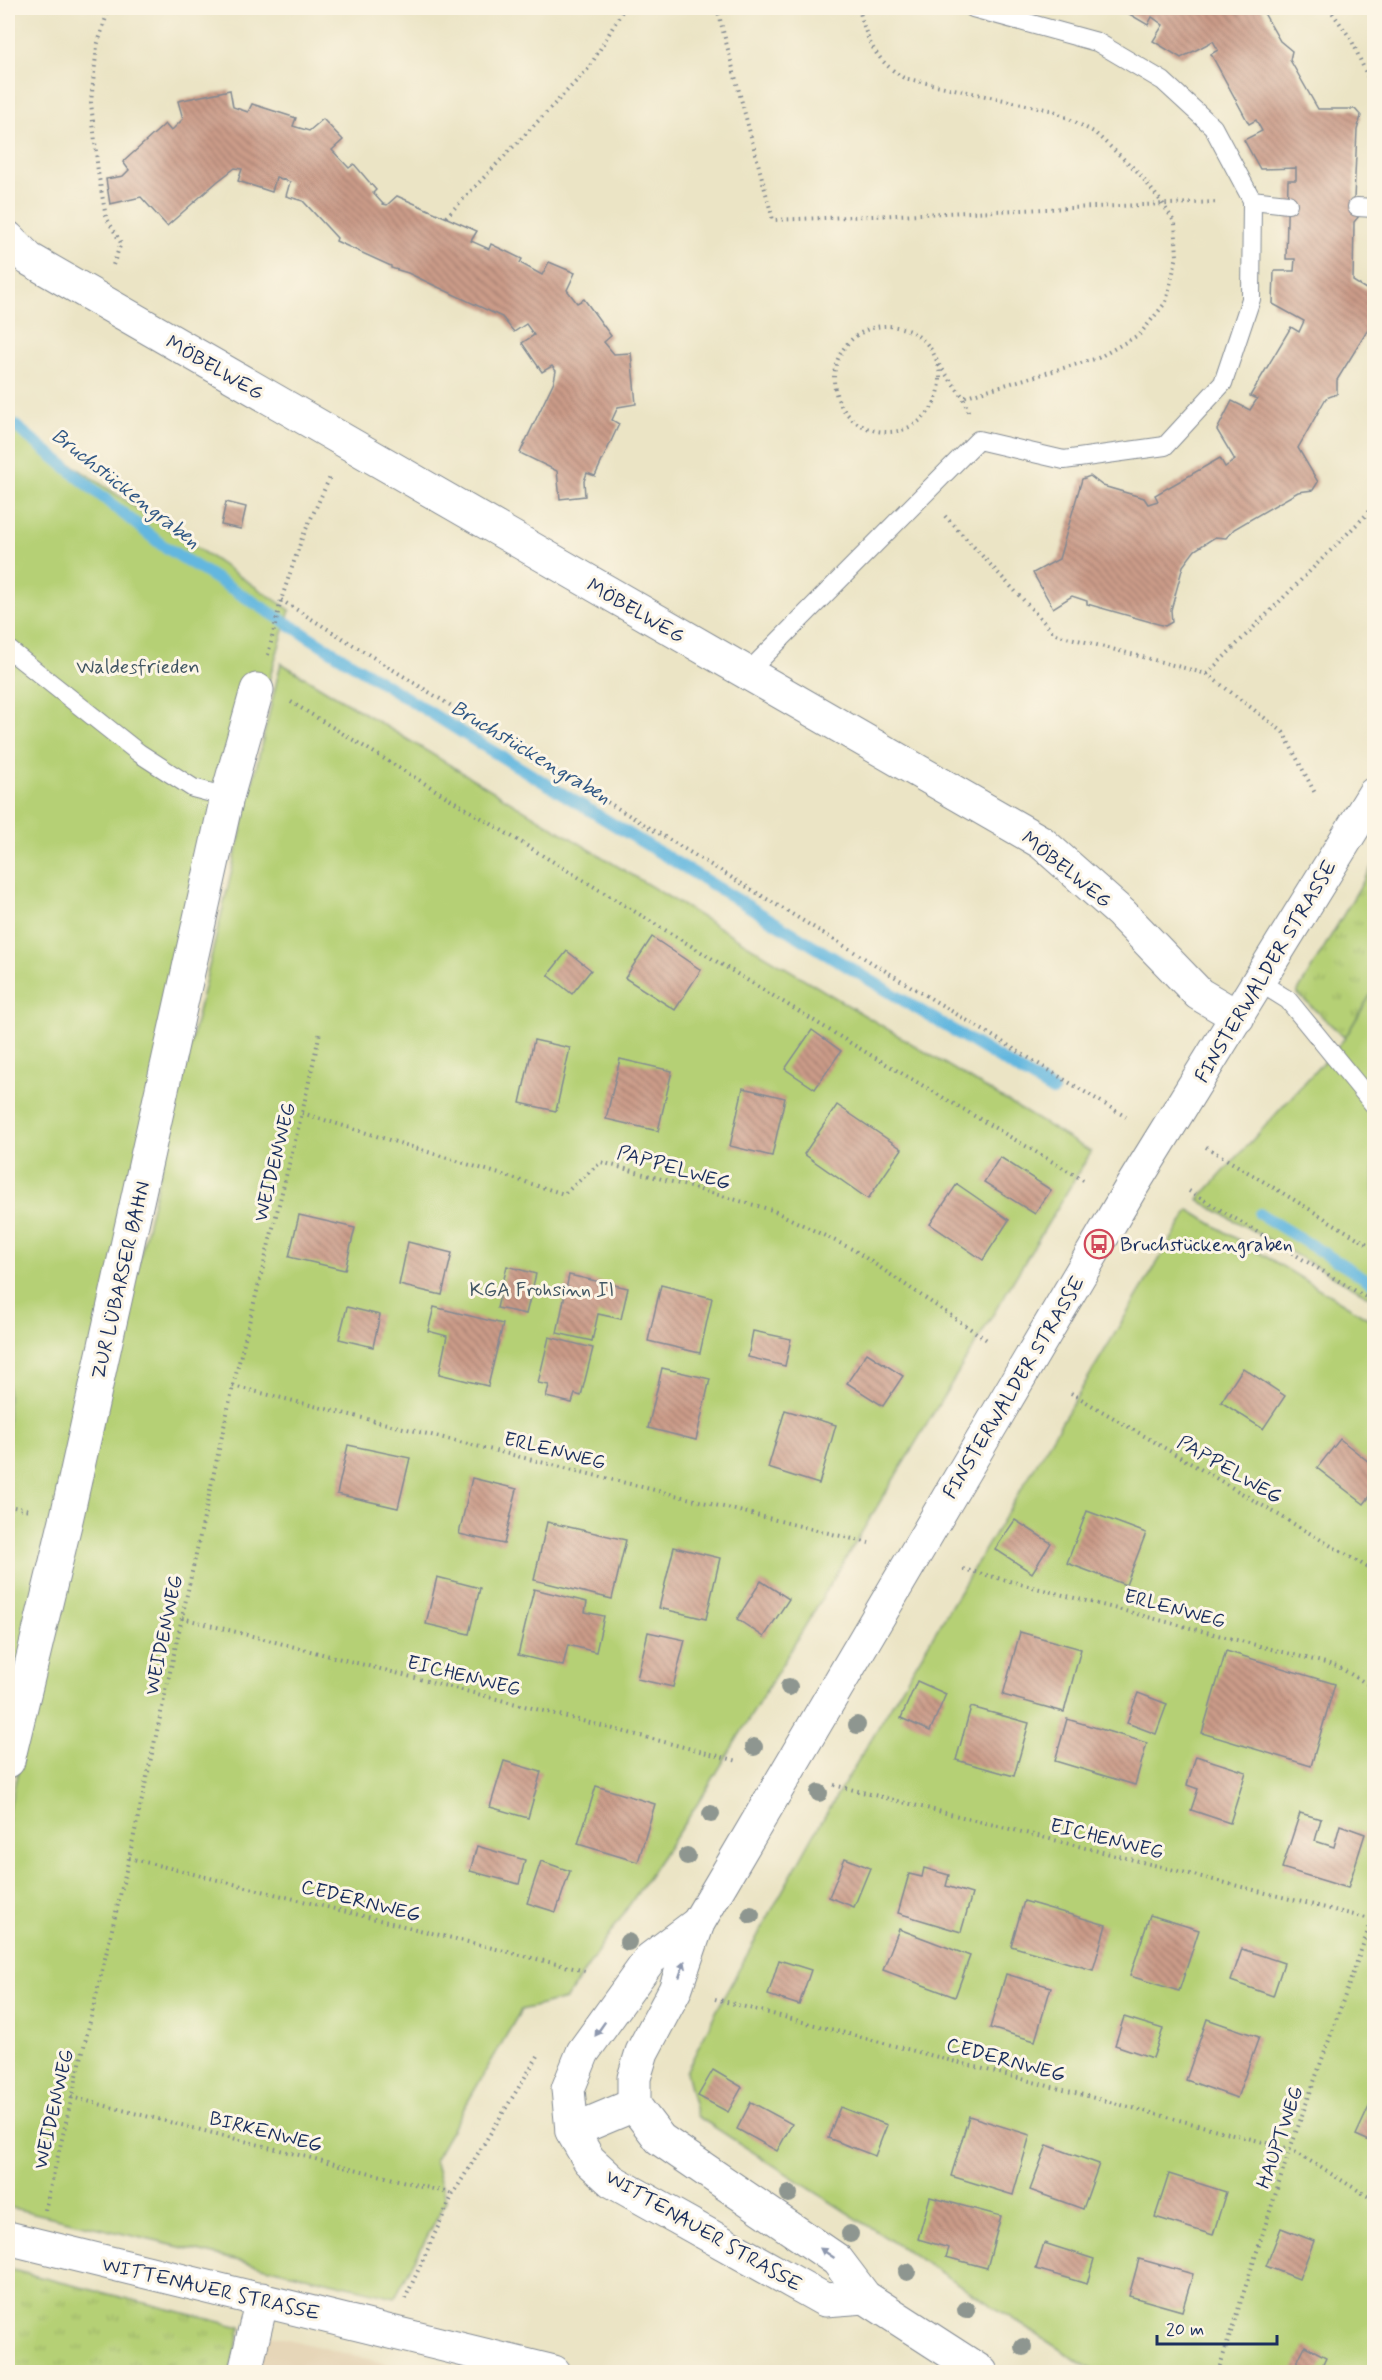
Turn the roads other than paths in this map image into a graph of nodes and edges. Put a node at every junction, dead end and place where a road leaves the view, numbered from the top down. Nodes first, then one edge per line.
1 (973, 8) edge
2 (1252, 200) junction
3 (1288, 204) dead end
4 (8, 238) edge
5 (8, 649) edge
6 (747, 673) junction
7 (257, 690) dead end
8 (1374, 794) edge
9 (227, 797) junction
10 (1259, 982) junction
11 (1238, 1017) junction
12 (1374, 1105) edge
13 (8, 1761) edge
14 (698, 1923) junction
15 (634, 2105) junction
16 (572, 2131) junction
17 (22, 2242) edge
18 (865, 2297) junction
19 (262, 2299) junction
20 (245, 2373) edge
21 (554, 2373) edge
22 (981, 2373) edge

1 - 2 lane
2 - 3 lane
2 - 6 lane
4 - 6 street, MÖBELWEG
5 - 9 lane
6 - 11 street, MÖBELWEG
7 - 9 street, ZUR LÜBARSER BAHN
8 - 10 street, FINSTERWALDER STRASSE
9 - 13 street, ZUR LÜBARSER BAHN
10 - 11 street, FINSTERWALDER STRASSE
10 - 12 lane
11 - 14 street, FINSTERWALDER STRASSE
15 -> 14 street, FINSTERWALDER STRASSE
14 -> 16 street, FINSTERWALDER STRASSE
15 - 16 street
18 -> 15 street
16 - 18 street, WITTENAUER STRASSE
17 - 19 street, WITTENAUER STRASSE
18 - 22 street
19 - 20 street
19 - 21 street, WITTENAUER STRASSE

